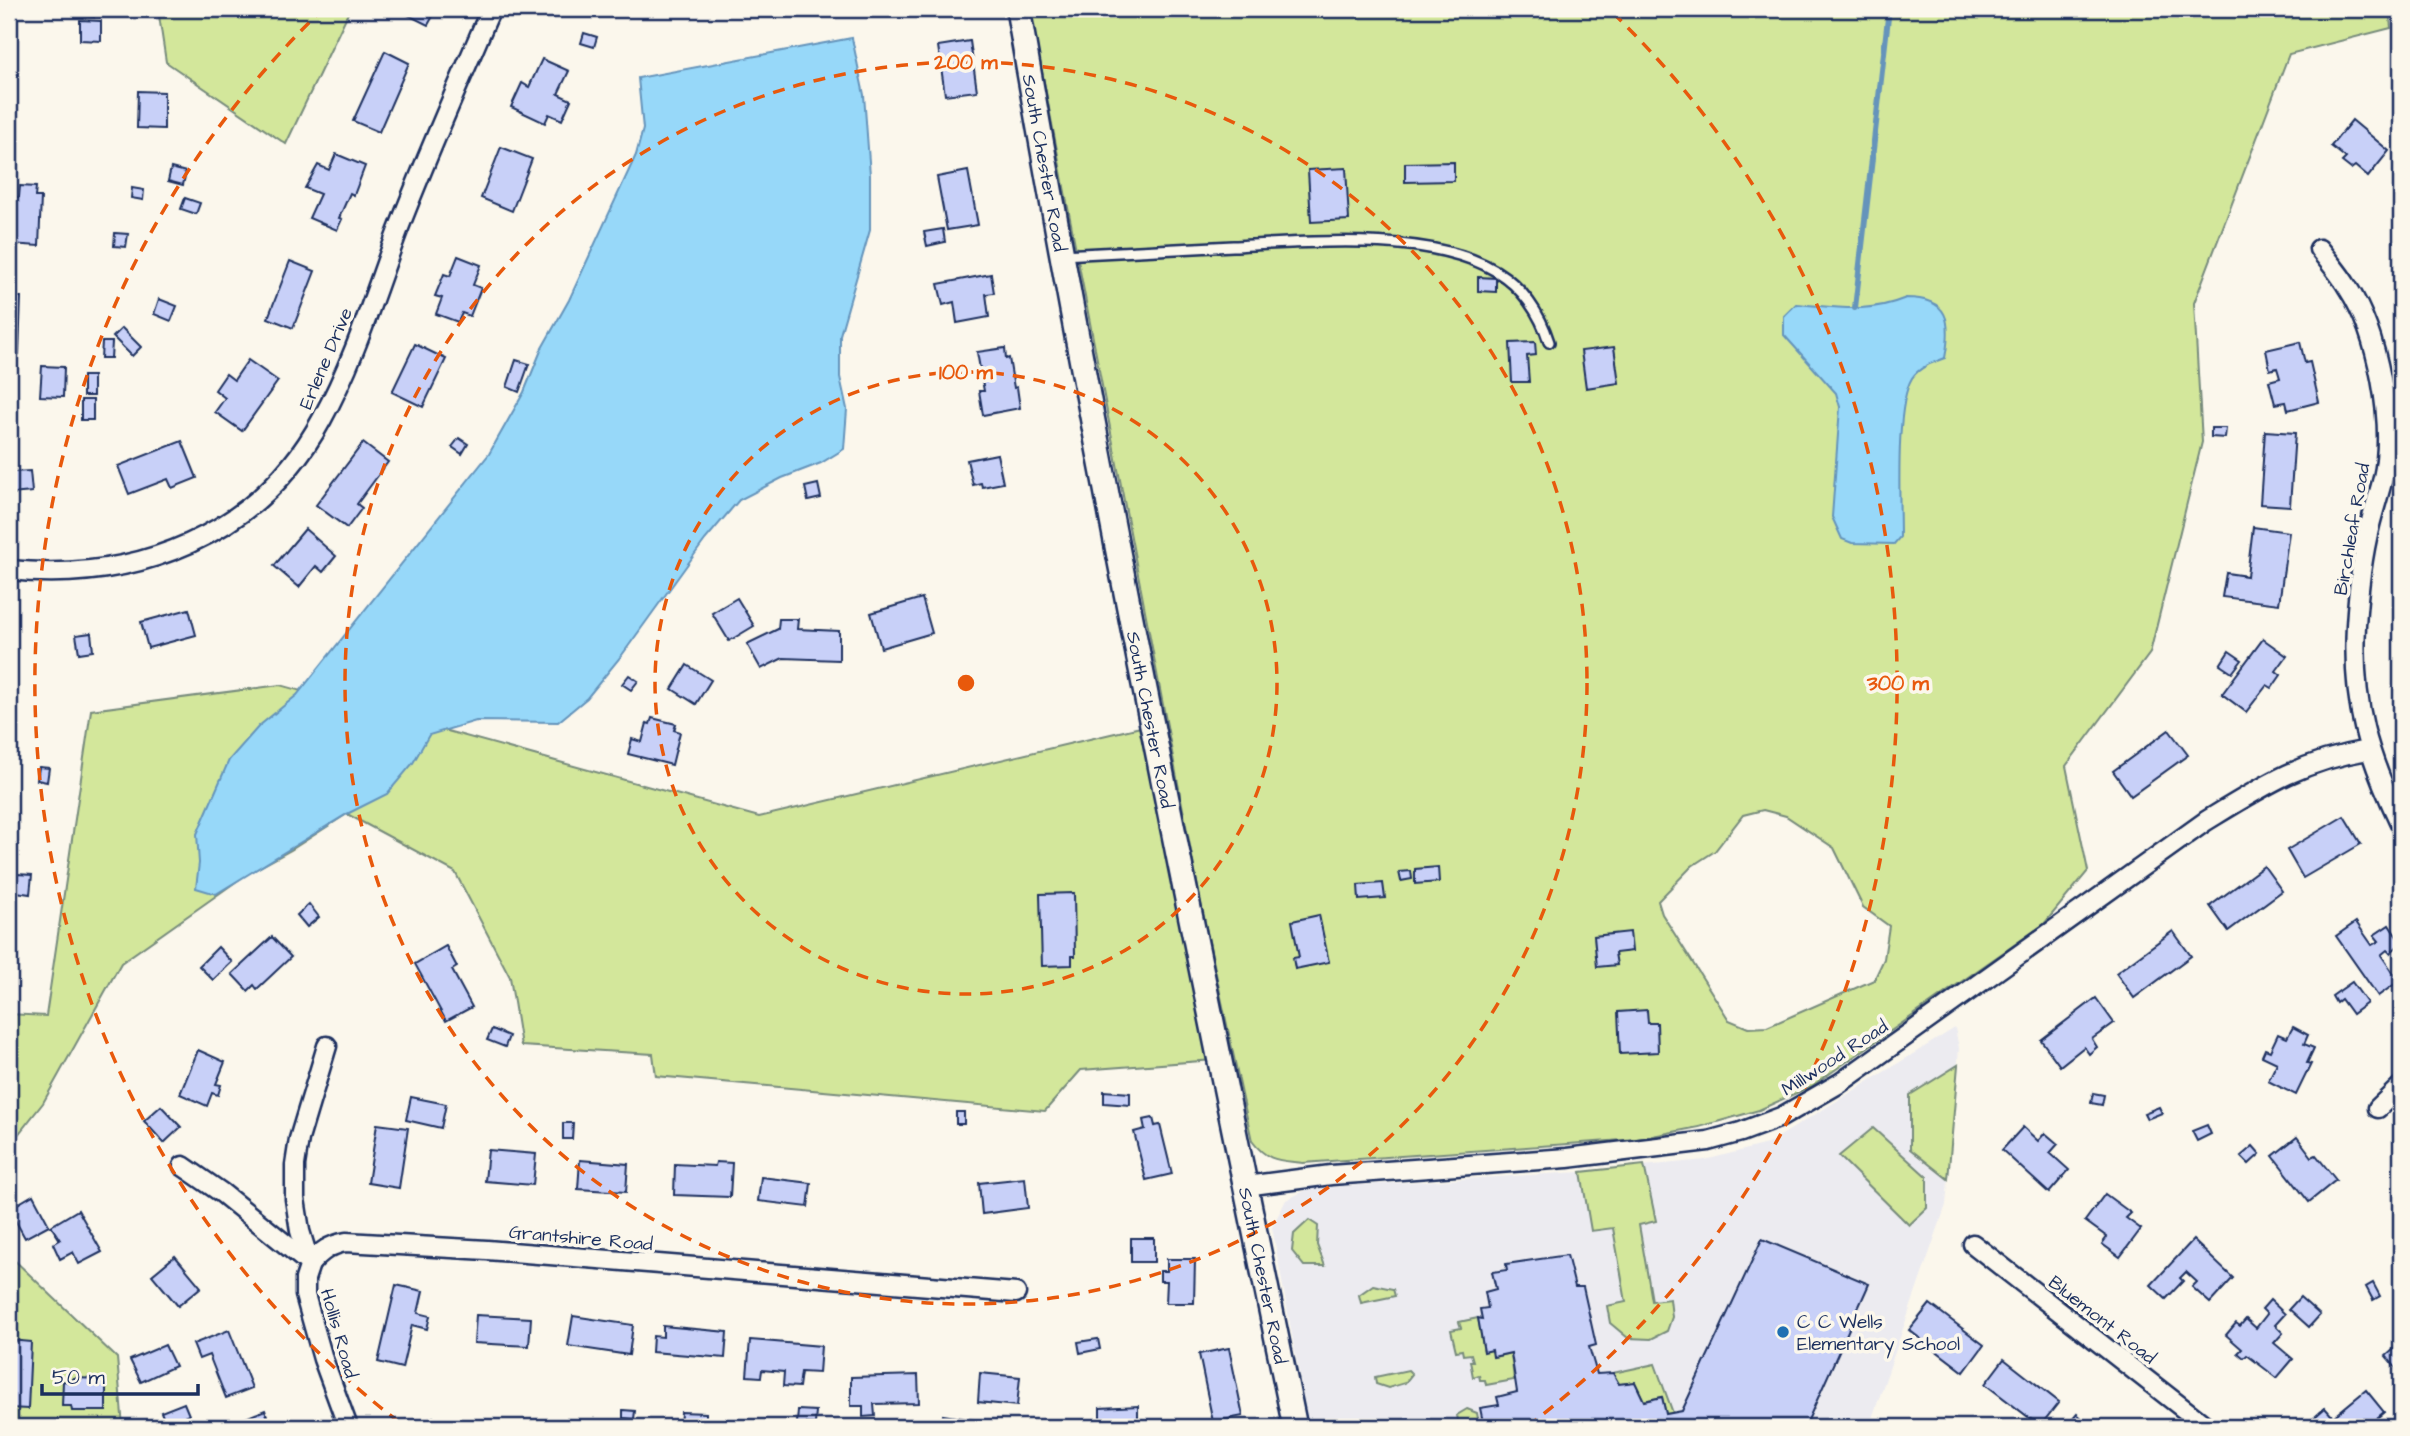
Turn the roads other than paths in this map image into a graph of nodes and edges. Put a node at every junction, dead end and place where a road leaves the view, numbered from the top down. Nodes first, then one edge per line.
1 (491, 9) edge
2 (1018, 9) edge
3 (2319, 249) dead end
4 (1061, 255) junction
5 (1549, 342) dead end
6 (9, 570) edge
7 (2368, 750) junction
8 (2401, 825) edge
9 (327, 1046) dead end
10 (2401, 1086) edge
11 (2378, 1108) dead end
12 (183, 1166) dead end
13 (1245, 1186) junction
14 (1973, 1244) dead end
15 (310, 1264) junction
16 (1016, 1293) dead end
17 (348, 1427) edge
18 (1296, 1427) edge
19 (2207, 1427) edge

1 - 6 street, Erlene Drive
2 - 4 street, South Chester Road
3 - 7 street, Birchleaf Road
4 - 5 lane
4 - 13 street, South Chester Road
7 - 8 street, Birchleaf Road
7 - 13 street, Millwood Road
9 - 15 street, Hollis Road
10 - 11 street
12 - 15 street
13 - 18 street, South Chester Road
14 - 19 street, Bluemont Road
15 - 16 street, Grantshire Road
15 - 17 street, Hollis Road

